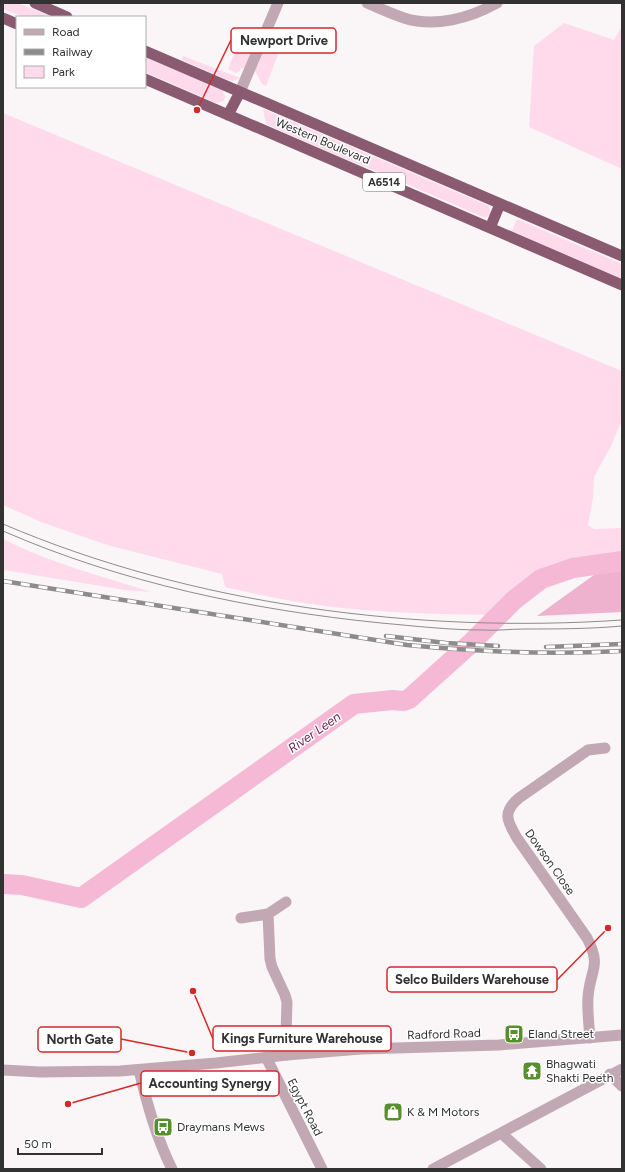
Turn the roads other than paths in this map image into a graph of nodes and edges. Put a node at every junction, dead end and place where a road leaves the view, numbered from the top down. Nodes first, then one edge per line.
1 (34, 3) edge
2 (278, 3) edge
3 (367, 3) edge
4 (497, 3) edge
5 (65, 16) edge
6 (3, 18) edge
7 (16, 24) edge
8 (146, 51) edge
9 (146, 79) edge
10 (240, 92) junction
11 (228, 115) junction
12 (500, 204) junction
13 (490, 228) junction
14 (622, 256) edge
15 (622, 285) edge
16 (605, 748) dead end
17 (286, 902) dead end
18 (268, 914) junction
19 (241, 918) dead end
20 (622, 1035) edge
21 (590, 1038) junction
22 (288, 1055) junction
23 (266, 1057) junction
24 (622, 1068) edge
25 (3, 1070) edge
26 (139, 1070) junction
27 (610, 1074) junction
28 (622, 1086) edge
29 (501, 1133) junction
30 (439, 1168) edge
31 (172, 1169) edge
32 (322, 1169) edge
33 (541, 1169) edge

1 - 5 highway
2 - 10 street
3 - 4 street
6 - 7 highway
8 - 10 highway, Western Boulevard / A6514
9 - 11 highway, Western Boulevard / A6514
10 - 11 highway
10 - 12 highway, Western Boulevard / A6514
11 - 13 highway, Western Boulevard / A6514
12 - 13 highway
12 - 14 highway, Western Boulevard / A6514
13 - 15 highway, Western Boulevard / A6514
16 - 21 street, Dowson Close
17 - 18 street
18 - 19 street
18 - 22 street
20 - 21 street, Radford Road
21 - 22 street, Radford Road
22 - 23 street, Radford Road
23 - 26 street, Radford Road
23 - 32 street, Egypt Road
24 - 27 street
25 - 26 street, Radford Road
26 - 31 street
27 - 28 street
27 - 29 street
29 - 30 street
29 - 33 street

